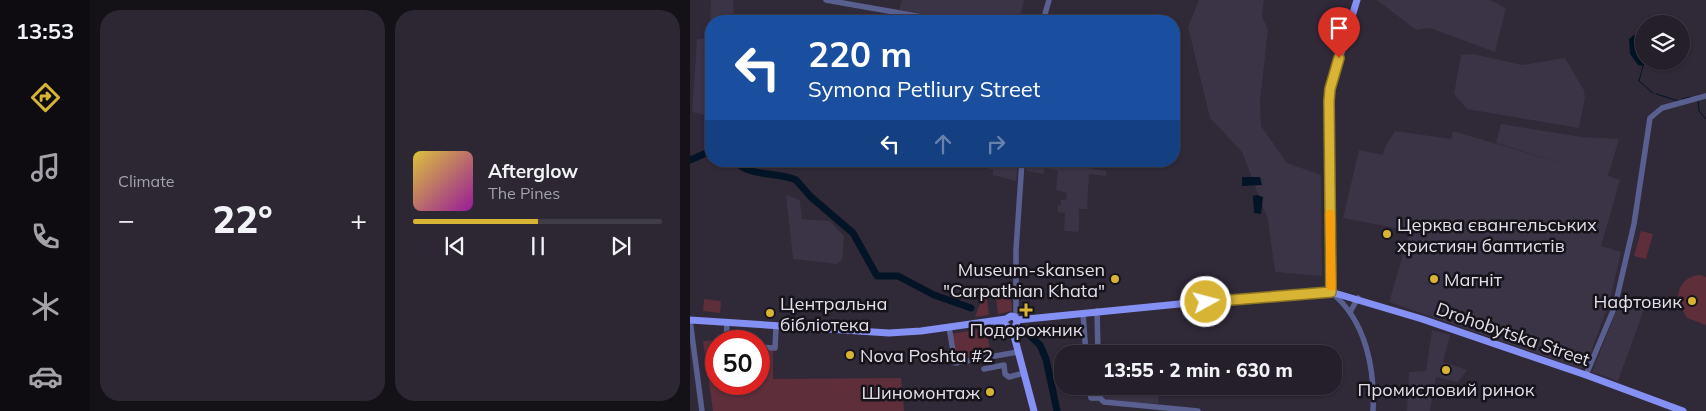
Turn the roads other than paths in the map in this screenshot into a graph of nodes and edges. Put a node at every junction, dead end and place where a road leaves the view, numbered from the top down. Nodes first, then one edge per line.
1 (826, 0) edge
2 (1049, 0) edge
3 (1357, 0) edge
4 (911, 15) edge
5 (1045, 15) edge
6 (1701, 98) edge
7 (1022, 167) edge
8 (1331, 292) junction
9 (1358, 298) junction
10 (1096, 311) junction
11 (1350, 312) junction
12 (1083, 313) junction
13 (690, 320) edge
14 (1013, 322) junction
15 (727, 324) junction
16 (776, 327) junction
17 (949, 327) junction
18 (727, 330) edge
19 (1085, 345) edge
20 (1098, 345) edge
21 (770, 348) edge
22 (1018, 352) junction
23 (984, 369) dead end
24 (1024, 373) junction
25 (1586, 375) junction
26 (1090, 395) edge
27 (1100, 395) edge
28 (1100, 398) junction
29 (702, 411) edge
30 (1034, 411) edge
31 (1198, 411) edge
32 (1373, 411) edge
33 (1683, 411) edge

1 - 4 street
2 - 5 street
3 - 8 main road
6 - 25 street
7 - 14 street
8 - 9 main road, Drohobytska Street
8 - 10 main road, Drohobytska Street
8 - 11 street
9 - 11 street
9 - 25 main road, Drohobytska Street
10 - 12 main road, Drohobytska Street
10 - 20 street
11 - 32 street
12 - 14 main road, Drohobytska Street
12 - 19 street
13 - 15 main road, Drohobytska Street
13 - 29 street
14 - 17 main road, Drohobytska Street
14 - 22 main road
15 - 16 main road, Drohobytska Street
15 - 18 street
16 - 17 main road, Drohobytska Street
16 - 21 street
17 - 22 street
22 - 24 main road
23 - 24 street
24 - 30 main road
25 - 33 main road, Drohobytska Street
26 - 28 street
27 - 28 street
28 - 31 street

